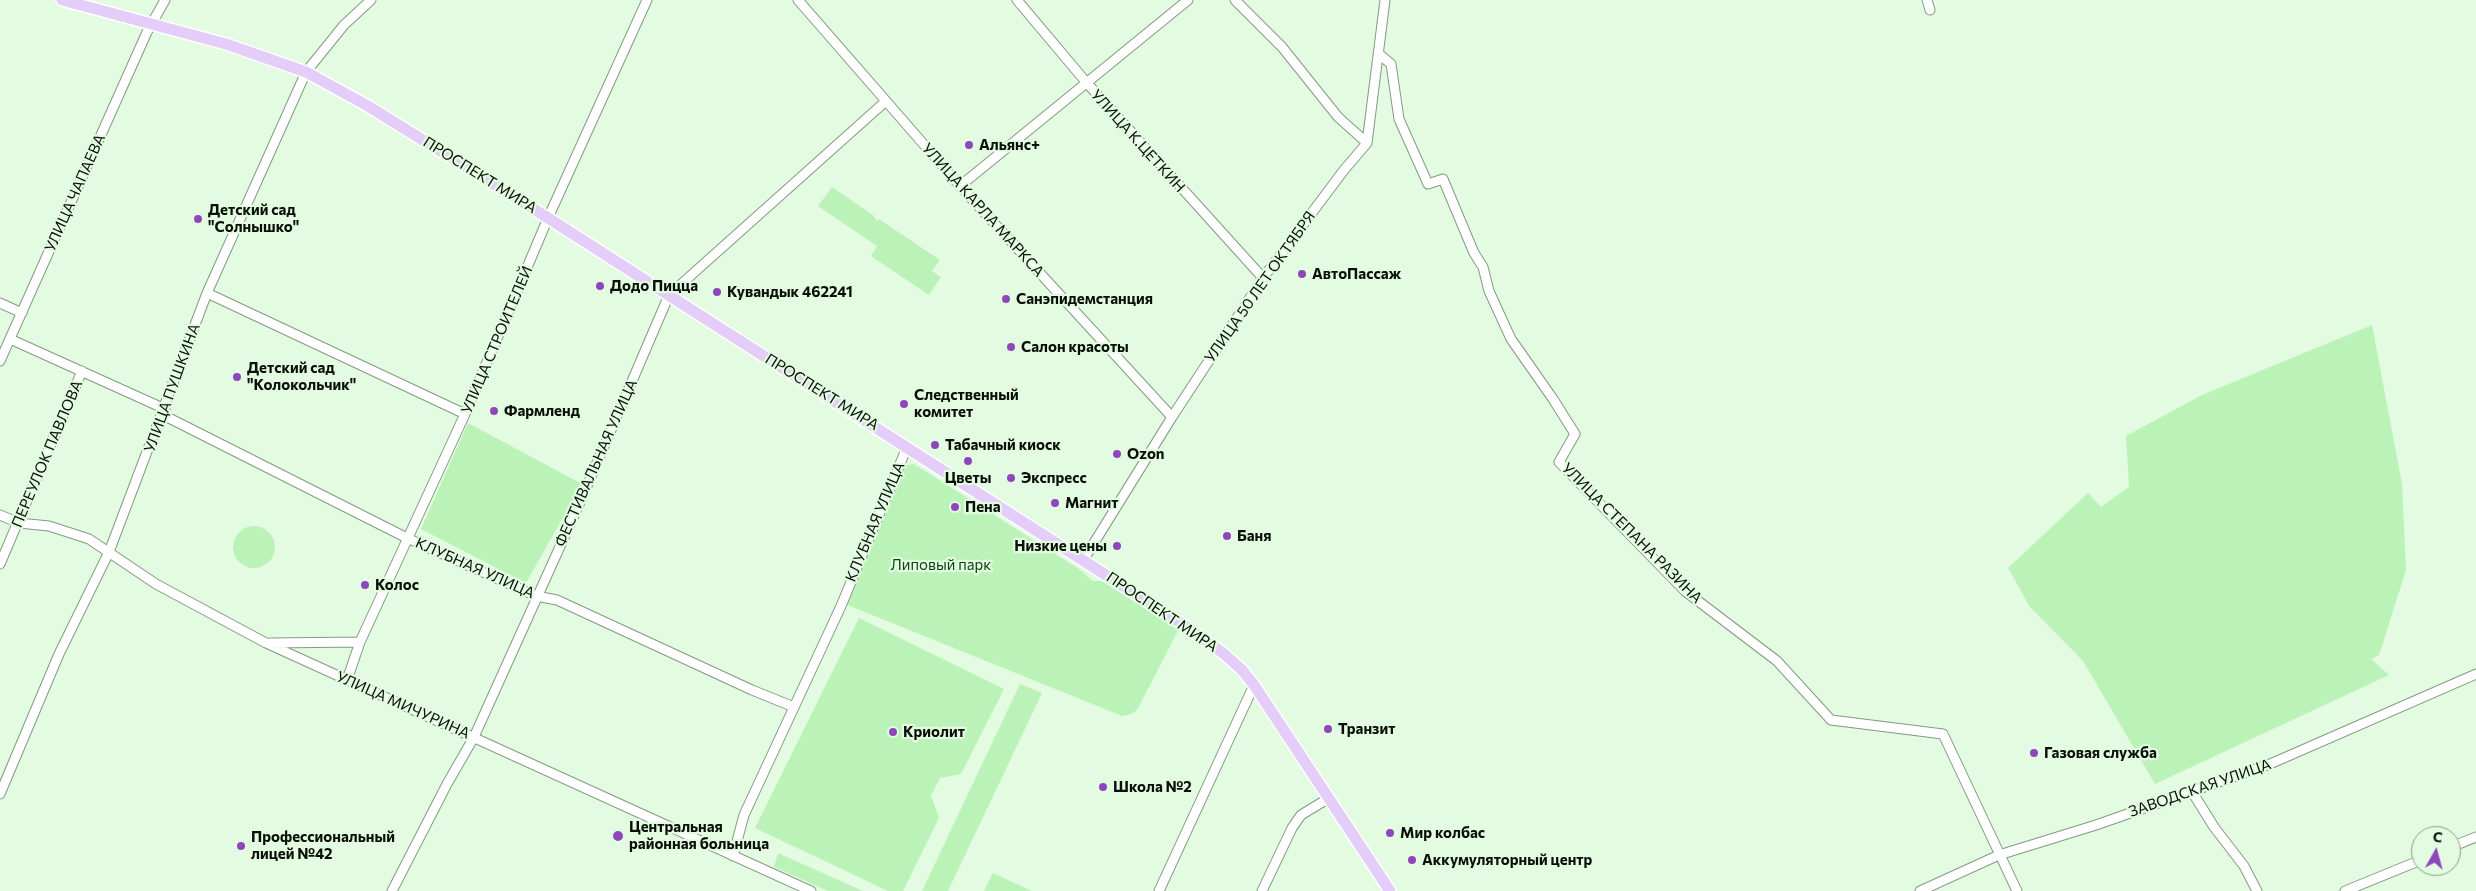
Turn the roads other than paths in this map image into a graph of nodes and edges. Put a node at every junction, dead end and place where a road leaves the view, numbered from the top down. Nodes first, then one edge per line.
1 (62, 0) edge
2 (165, 0) edge
3 (371, 0) edge
4 (646, 0) edge
5 (798, 0) edge
6 (1017, 0) edge
7 (1188, 0) edge
8 (1235, 0) edge
9 (1384, 0) edge
10 (1927, 0) edge
11 (1930, 10) dead end
12 (150, 25) junction
13 (1379, 54) junction
14 (306, 72) junction
15 (1086, 82) junction
16 (886, 101) junction
17 (1367, 143) junction
18 (960, 186) junction
19 (548, 218) junction
20 (1263, 278) junction
21 (207, 293) junction
22 (669, 295) junction
23 (0, 303) edge
24 (22, 313) junction
25 (10, 339) junction
26 (0, 361) edge
27 (82, 371) junction
28 (164, 412) junction
29 (466, 414) junction
30 (1172, 417) junction
31 (907, 447) junction
32 (0, 515) edge
33 (19, 523) junction
34 (407, 538) junction
35 (109, 552) junction
36 (1084, 559) junction
37 (0, 564) edge
38 (536, 596) junction
39 (360, 642) junction
40 (266, 643) junction
41 (2476, 674) edge
42 (347, 680) junction
43 (1254, 685) junction
44 (794, 707) junction
45 (474, 737) junction
46 (2191, 790) junction
47 (0, 794) edge
48 (1329, 798) junction
49 (2476, 837) edge
50 (2461, 843) edge
51 (733, 856) junction
52 (1998, 856) junction
53 (2411, 864) edge
54 (392, 891) edge
55 (811, 891) edge
56 (1160, 891) edge
57 (1262, 891) edge
58 (1390, 891) edge
59 (1920, 891) edge
60 (2017, 891) edge
61 (2257, 891) edge
62 (2345, 891) edge

1 - 12 main road, ПРОСПЕКТ МИРА
2 - 12 street, УЛИЦА ЧАПАЕВА
3 - 14 street, УЛИЦА ПУШКИНА
4 - 19 street, УЛИЦА СТРОИТЕЛЕЙ
5 - 16 street, УЛИЦА КАРЛА МАРКСА
6 - 15 street, УЛИЦА К.ЦЕТКИН
7 - 15 street
8 - 17 street
9 - 13 street
10 - 11 street
12 - 14 main road, ПРОСПЕКТ МИРА
12 - 24 street, УЛИЦА ЧАПАЕВА
13 - 17 street
13 - 52 street, УЛИЦА СТЕПАНА РАЗИНА
14 - 19 main road, ПРОСПЕКТ МИРА
14 - 21 street, УЛИЦА ПУШКИНА
15 - 18 street
15 - 20 street, УЛИЦА К.ЦЕТКИН
16 - 18 street, УЛИЦА КАРЛА МАРКСА
16 - 22 street, ФЕСТИВАЛЬНАЯ УЛИЦА
17 - 20 street, УЛИЦА 50 ЛЕТ ОКТЯБРЯ
18 - 30 street, УЛИЦА КАРЛА МАРКСА
19 - 22 main road, ПРОСПЕКТ МИРА
19 - 29 street, УЛИЦА СТРОИТЕЛЕЙ
20 - 30 street, УЛИЦА 50 ЛЕТ ОКТЯБРЯ
21 - 28 street, УЛИЦА ПУШКИНА
21 - 29 street
22 - 31 main road, ПРОСПЕКТ МИРА
22 - 38 street, ФЕСТИВАЛЬНАЯ УЛИЦА
23 - 24 street
24 - 25 street, УЛИЦА ЧАПАЕВА
25 - 26 street, УЛИЦА ЧАПАЕВА
25 - 27 street, КЛУБНАЯ УЛИЦА
27 - 28 street, КЛУБНАЯ УЛИЦА
27 - 33 street, ПЕРЕУЛОК ПАВЛОВА
28 - 34 street, КЛУБНАЯ УЛИЦА
28 - 35 street, УЛИЦА ПУШКИНА
29 - 34 street, УЛИЦА СТРОИТЕЛЕЙ
30 - 36 street, УЛИЦА 50 ЛЕТ ОКТЯБРЯ
31 - 36 main road, ПРОСПЕКТ МИРА
31 - 44 street, КЛУБНАЯ УЛИЦА
32 - 33 street, УЛИЦА МИЧУРИНА
33 - 35 street, УЛИЦА МИЧУРИНА
33 - 37 street, ПЕРЕУЛОК ПАВЛОВА
34 - 38 street, КЛУБНАЯ УЛИЦА
34 - 39 street, УЛИЦА СТРОИТЕЛЕЙ
35 - 40 street, УЛИЦА МИЧУРИНА
35 - 47 street, УЛИЦА ПУШКИНА
36 - 43 main road, ПРОСПЕКТ МИРА
38 - 44 street, КЛУБНАЯ УЛИЦА
38 - 45 street, ФЕСТИВАЛЬНАЯ УЛИЦА
39 - 40 street
39 - 42 street, УЛИЦА СТРОИТЕЛЕЙ
40 - 42 street, УЛИЦА МИЧУРИНА
41 - 46 street, ЗАВОДСКАЯ УЛИЦА
42 - 45 street, УЛИЦА МИЧУРИНА
43 - 48 main road, ПРОСПЕКТ МИРА
43 - 56 street
44 - 51 street, КЛУБНАЯ УЛИЦА
45 - 51 street, УЛИЦА МИЧУРИНА
45 - 54 street, ФЕСТИВАЛЬНАЯ УЛИЦА
46 - 52 street, ЗАВОДСКАЯ УЛИЦА
46 - 61 street
48 - 57 street
48 - 58 main road, ПРОСПЕКТ МИРА
49 - 50 street
51 - 55 street, УЛИЦА МИЧУРИНА
52 - 59 street, ЗАВОДСКАЯ УЛИЦА
52 - 60 street
53 - 62 street

